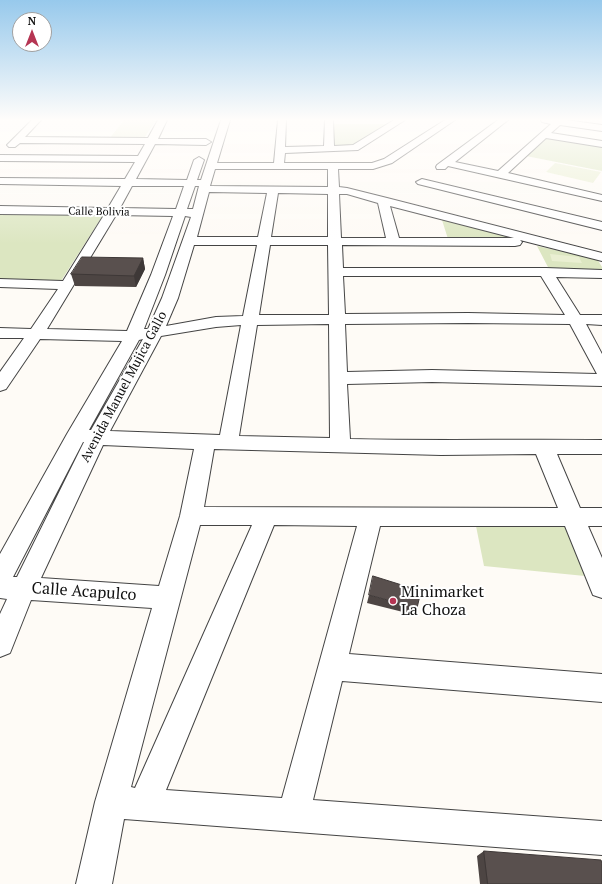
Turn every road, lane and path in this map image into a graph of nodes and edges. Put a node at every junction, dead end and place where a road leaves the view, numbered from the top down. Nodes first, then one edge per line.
1 (141, 161) edge
2 (203, 161) edge
3 (213, 161) edge
4 (279, 161) edge
5 (386, 161) edge
6 (516, 161) edge
7 (447, 163) joint
8 (211, 166) junction
9 (279, 166) junction
10 (333, 167) junction
11 (500, 175) junction
12 (0, 181) edge
13 (37, 182) junction
14 (130, 183) junction
15 (200, 185) junction
16 (273, 190) junction
17 (334, 190) junction
18 (600, 195) edge
19 (383, 200) junction
20 (6, 210) edge
21 (112, 212) junction
22 (190, 213) junction
23 (602, 226) edge
24 (189, 240) junction
25 (265, 241) junction
26 (335, 242) junction
27 (394, 242) junction
28 (541, 242) junction
29 (602, 257) edge
30 (335, 272) junction
31 (546, 272) junction
32 (602, 274) edge
33 (0, 283) edge
34 (67, 285) junction
35 (249, 320) junction
36 (337, 320) junction
37 (575, 320) junction
38 (602, 320) edge
39 (0, 333) edge
40 (37, 334) junction
41 (154, 334) junction
42 (133, 336) junction
43 (602, 370) edge
44 (340, 378) junction
45 (602, 380) edge
46 (0, 385) edge
47 (87, 436) junction
48 (217, 443) junction
49 (340, 446) junction
50 (543, 446) junction
51 (602, 447) edge
52 (191, 516) junction
53 (267, 516) junction
54 (371, 516) junction
55 (573, 517) junction
56 (602, 517) edge
57 (0, 577) edge
58 (0, 587) edge
59 (24, 588) junction
60 (602, 588) edge
61 (169, 598) junction
62 (0, 644) edge
63 (332, 666) junction
64 (602, 688) edge
65 (112, 802) junction
66 (144, 804) junction
67 (293, 816) junction
68 (602, 838) edge
69 (94, 884) edge

1 - 14 street
2 - 15 street, Avenida Manuel Mujica Gallo
3 - 8 street, Avenida Manuel Mujica Gallo
4 - 9 street
5 - 10 street
6 - 11 street
7 - 11 street
7 - 23 street
8 - 9 street
8 - 15 street, Avenida Manuel Mujica Gallo
9 - 10 street
10 - 17 street
11 - 18 street
12 - 13 street
13 - 14 street
13 - 20 street
14 - 15 street
14 - 21 street
15 - 16 street
15 - 22 street, Avenida Manuel Mujica Gallo
16 - 17 street
16 - 25 street
17 - 19 street
17 - 26 street
19 - 27 street
19 - 28 street
20 - 21 street, Calle Bolivia
21 - 22 street, Calle Bolivia
21 - 34 street
22 - 24 street, Avenida Manuel Mujica Gallo
22 - 42 street, Avenida Manuel Mujica Gallo
24 - 25 street
24 - 41 street, Avenida Manuel Mujica Gallo
25 - 26 street
25 - 35 street
26 - 27 street
26 - 30 street
27 - 28 street
28 - 29 street
30 - 31 street
30 - 36 street
31 - 32 street
31 - 37 street
33 - 34 street
34 - 40 street
35 - 36 street
35 - 41 street
35 - 48 street
36 - 37 street
36 - 44 street
37 - 38 street
37 - 43 street
39 - 40 street
40 - 42 street
40 - 46 street
41 - 42 street
41 - 47 street, Avenida Manuel Mujica Gallo
42 - 47 street, Avenida Manuel Mujica Gallo
44 - 45 street
44 - 49 street
47 - 48 street
47 - 57 street, Avenida Manuel Mujica Gallo
47 - 59 street, Avenida Manuel Mujica Gallo
48 - 49 street
48 - 52 street
49 - 50 street
50 - 51 street
50 - 55 street
52 - 53 street
52 - 61 street
53 - 54 street
53 - 66 street
54 - 55 street
54 - 63 street
55 - 56 street
55 - 60 street
58 - 59 street, Calle Acapulco
59 - 61 street, Calle Acapulco
59 - 62 street, Avenida Manuel Mujica Gallo
61 - 65 street
63 - 64 street
63 - 67 street
65 - 66 street
65 - 69 street
66 - 67 street
67 - 68 street

